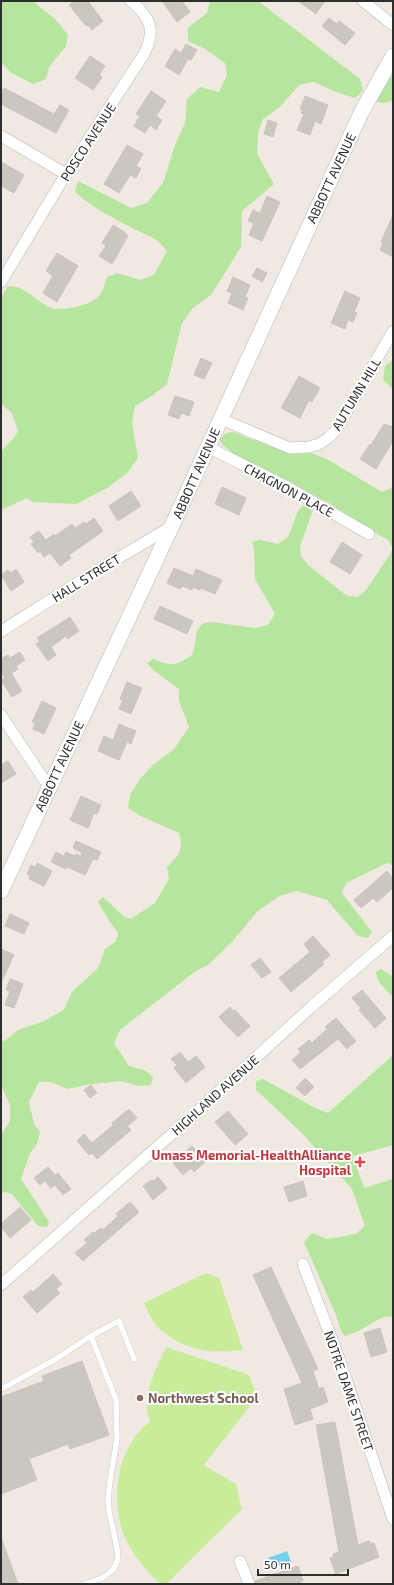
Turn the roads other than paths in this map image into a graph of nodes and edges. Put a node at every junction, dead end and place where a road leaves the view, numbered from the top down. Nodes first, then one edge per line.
1 (131, 1) edge
2 (363, 1) edge
3 (393, 25) edge
4 (393, 56) edge
5 (1, 136) edge
6 (66, 174) junction
7 (1, 282) edge
8 (393, 331) edge
9 (220, 419) junction
10 (208, 447) junction
11 (171, 527) junction
12 (369, 534) dead end
13 (1, 631) edge
14 (1, 715) edge
15 (49, 786) junction
16 (1, 891) edge
17 (393, 936) edge
18 (303, 1264) dead end
19 (1, 1285) edge
20 (91, 1336) junction
21 (134, 1359) dead end
22 (1, 1389) edge
23 (393, 1519) edge
24 (240, 1561) dead end
25 (85, 1584) edge
26 (249, 1584) edge

1 - 6 street, POSCO AVENUE
2 - 3 street
4 - 9 street, ABBOTT AVENUE
5 - 6 street
6 - 7 street, POSCO AVENUE
8 - 9 street, AUTUMN HILL
9 - 10 street, ABBOTT AVENUE
10 - 11 street, ABBOTT AVENUE
10 - 12 street, CHAGNON PLACE
11 - 13 street, HALL STREET
11 - 15 street, ABBOTT AVENUE
14 - 15 street
15 - 16 street, ABBOTT AVENUE
17 - 19 street, HIGHLAND AVENUE
18 - 23 street, NOTRE DAME STREET
20 - 21 lane
20 - 22 lane
20 - 25 lane
24 - 26 street

